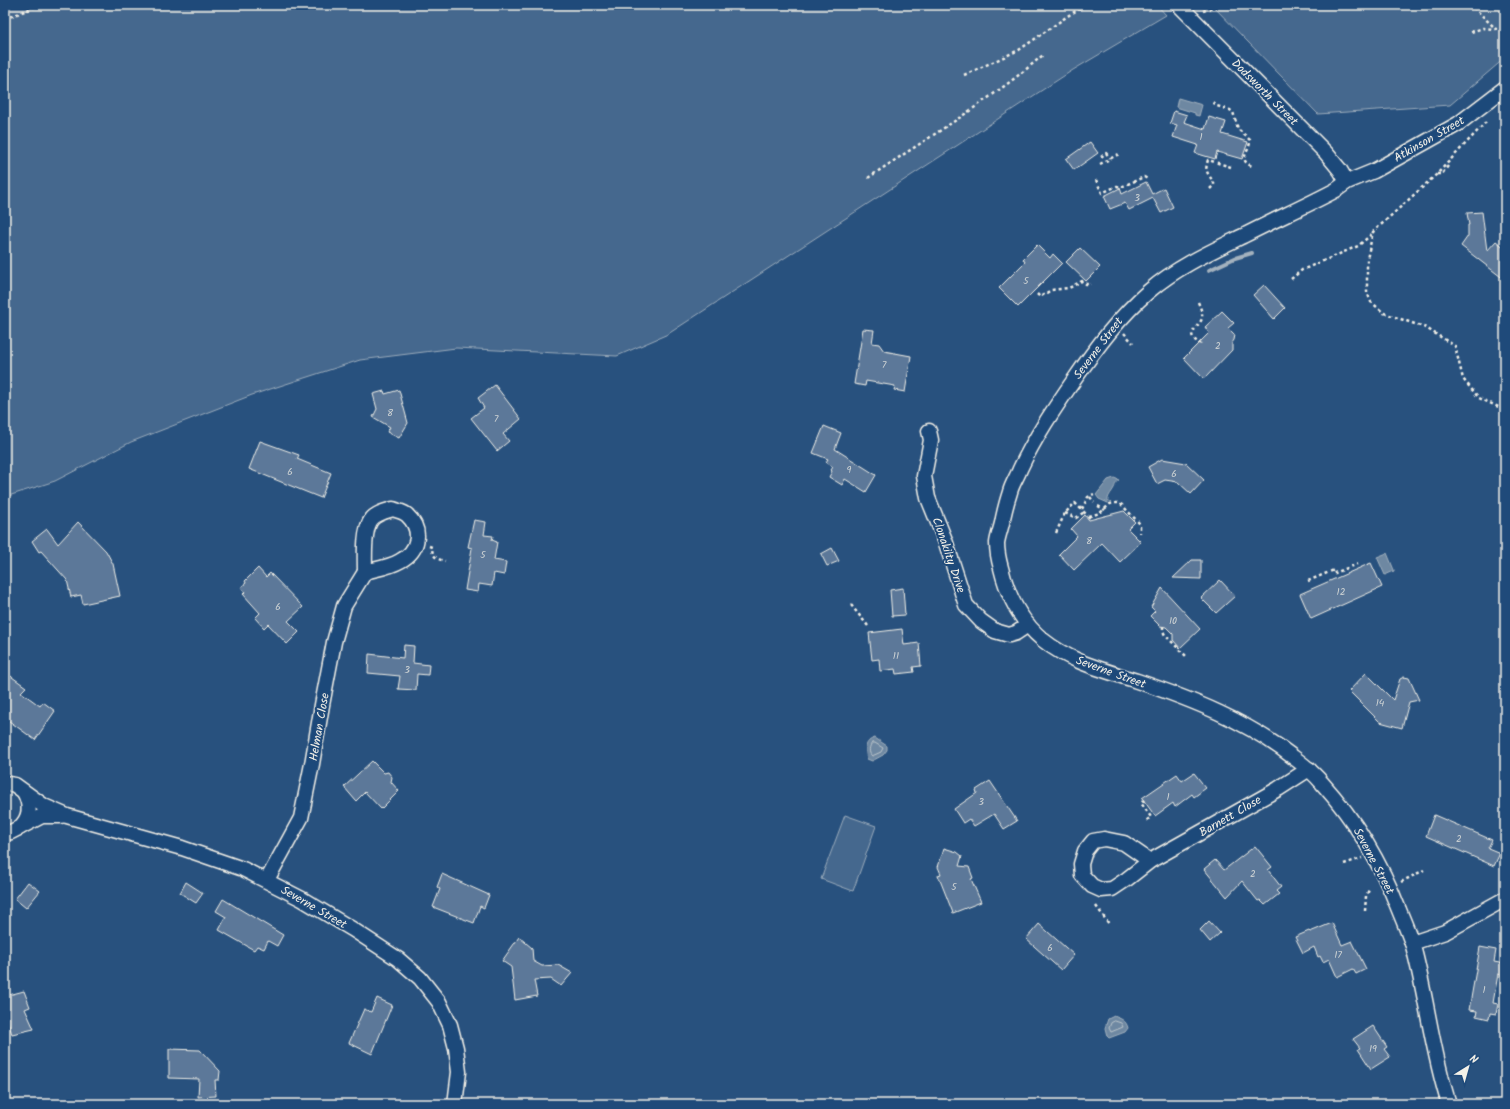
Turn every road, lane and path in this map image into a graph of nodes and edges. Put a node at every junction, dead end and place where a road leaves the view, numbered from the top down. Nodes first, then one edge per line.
1 (39, 5) edge
2 (1088, 5) edge
3 (1179, 5) edge
4 (1220, 5) edge
5 (1471, 5) edge
6 (1233, 8) dead end
7 (5, 19) edge
8 (1471, 32) dead end
9 (1043, 55) dead end
10 (964, 75) dead end
11 (1505, 88) edge
12 (1213, 102) dead end
13 (1490, 117) dead end
14 (1119, 154) dead end
15 (1100, 157) dead end
16 (1110, 158) junction
17 (1100, 164) dead end
18 (1252, 166) dead end
19 (1230, 167) dead end
20 (868, 178) dead end
21 (1096, 180) dead end
22 (1149, 180) dead end
23 (1347, 182) junction
24 (1210, 189) dead end
25 (1373, 232) junction
26 (1291, 280) dead end
27 (1091, 284) dead end
28 (1037, 294) dead end
29 (1198, 302) dead end
30 (1125, 334) dead end
31 (1133, 343) dead end
32 (1201, 344) dead end
33 (1505, 409) edge
34 (929, 431) dead end
35 (1094, 494) dead end
36 (1090, 497) junction
37 (1094, 502) dead end
38 (1098, 506) dead end
39 (1105, 510) junction
40 (1083, 511) junction
41 (1066, 514) junction
42 (1056, 533) dead end
43 (1140, 533) dead end
44 (417, 543) junction
45 (445, 561) dead end
46 (1356, 564) dead end
47 (365, 572) junction
48 (1308, 581) dead end
49 (851, 605) dead end
50 (1028, 625) junction
51 (868, 626) dead end
52 (1163, 626) dead end
53 (1188, 658) dead end
54 (1309, 769) junction
55 (5, 782) edge
56 (24, 792) junction
57 (1144, 800) dead end
58 (67, 816) junction
59 (1146, 820) dead end
60 (19, 828) junction
61 (5, 833) edge
62 (1150, 861) junction
63 (1424, 870) dead end
64 (267, 880) junction
65 (1370, 888) dead end
66 (1391, 889) junction
67 (1505, 899) edge
68 (1096, 906) dead end
69 (1365, 911) dead end
70 (1109, 924) dead end
71 (1412, 943) junction
72 (455, 1104) edge
73 (1449, 1104) edge

1 - 7 path
2 - 10 path
3 - 23 street, Dodsworth Street
4 - 6 path
5 - 8 path
9 - 20 path
11 - 23 street, Atkinson Street
12 - 18 path
13 - 25 path
14 - 16 path
15 - 16 path
16 - 17 path
19 - 24 path
21 - 22 path
23 - 50 street, Severne Street
25 - 26 path
25 - 33 path
27 - 28 path
29 - 32 path
30 - 31 path
34 - 50 street, Clonakilty Drive
35 - 36 path
36 - 37 path
36 - 40 path
38 - 39 path
39 - 40 path
39 - 43 path
40 - 41 path
40 - 41 path
41 - 42 path
44 - 45 path
44 - 47 street
44 - 47 street
46 - 48 path
47 - 64 street, Helman Close
49 - 51 path
50 - 54 street, Severne Street
52 - 53 path
54 - 62 street, Barnett Close
54 - 66 street, Severne Street
55 - 56 street, Severne Street
56 - 58 street, Severne Street
56 - 60 street
57 - 59 path
58 - 60 street, Severne Street
58 - 64 street, Severne Street
60 - 61 street, Severne Street
62 - 62 street, Barnett Close
63 - 66 path
64 - 72 street, Severne Street
65 - 69 path
66 - 71 street, Severne Street
67 - 71 street
68 - 70 path
71 - 73 street, Severne Street

